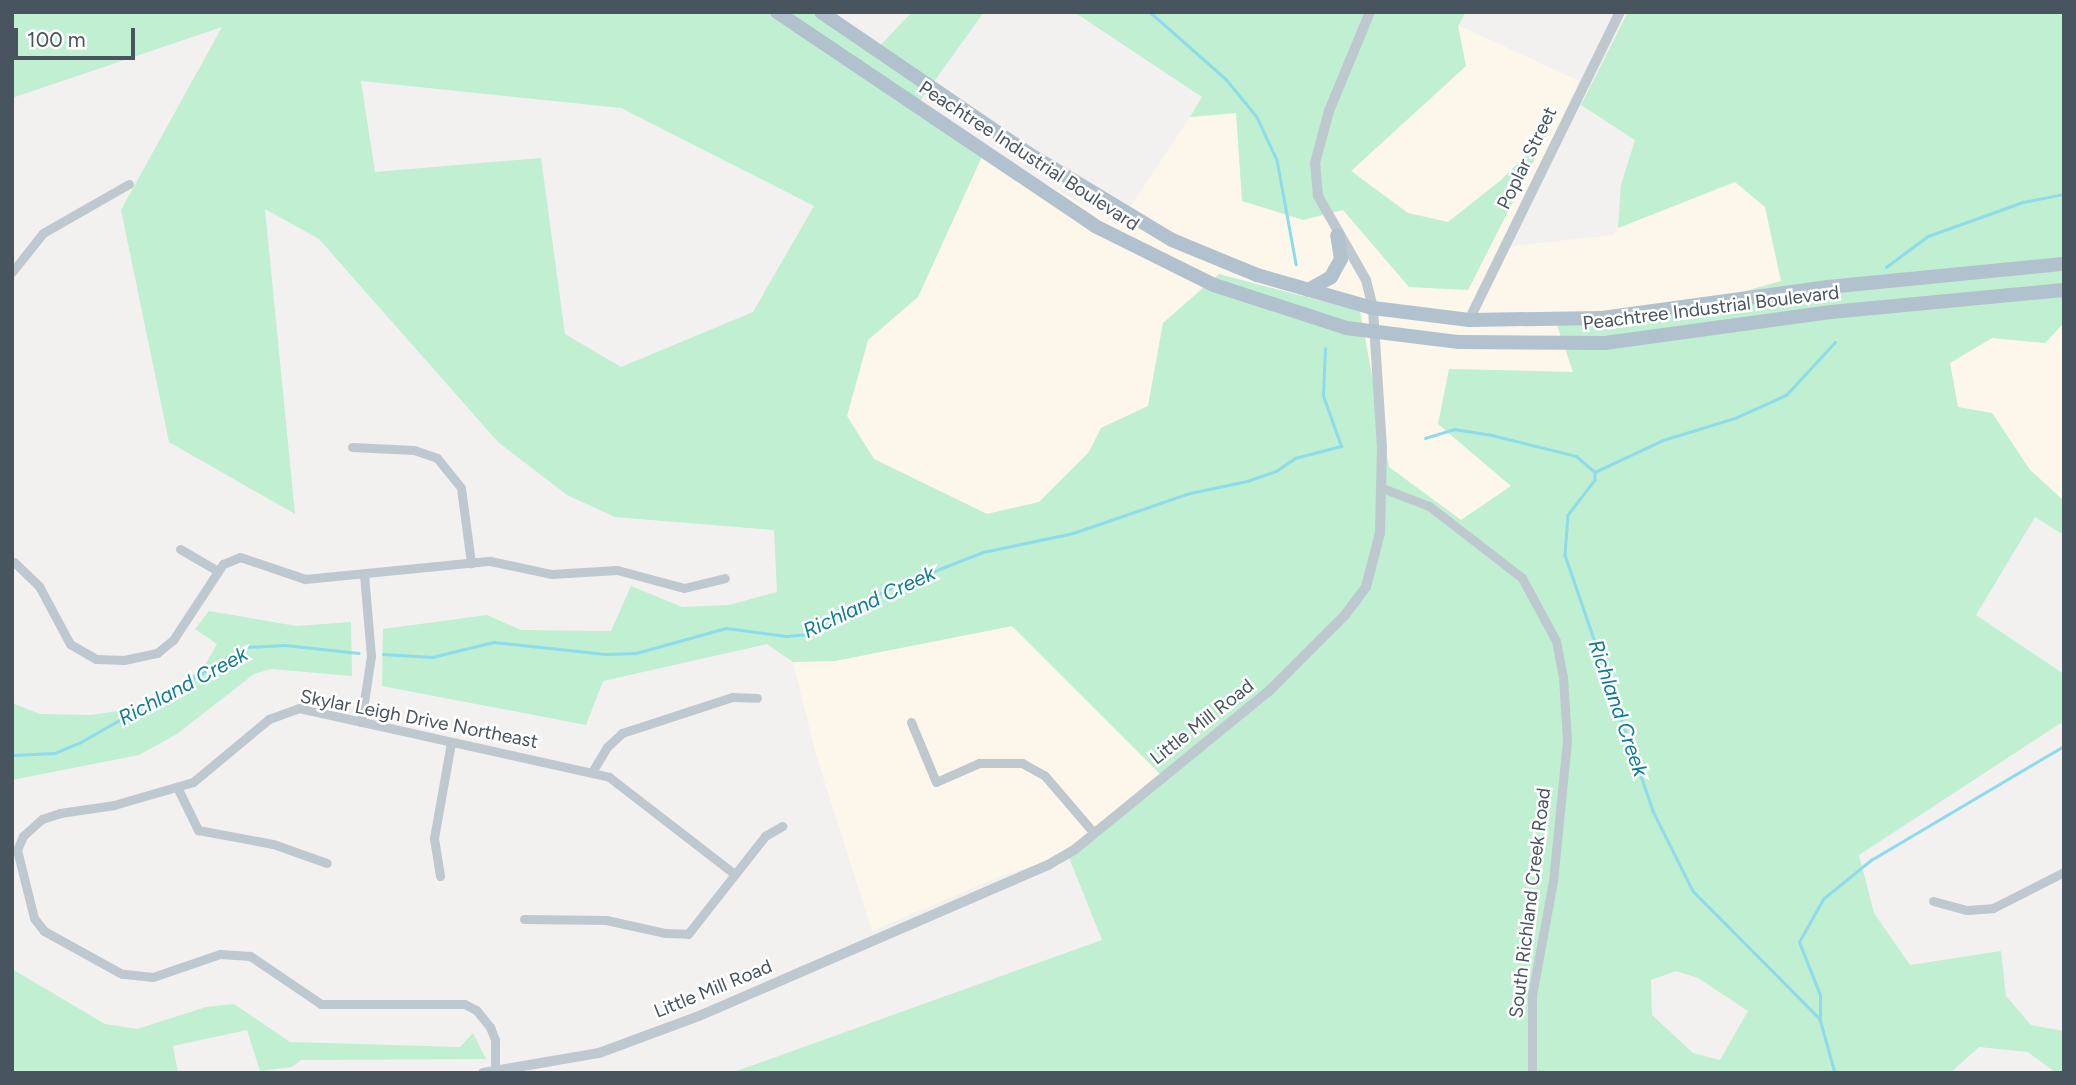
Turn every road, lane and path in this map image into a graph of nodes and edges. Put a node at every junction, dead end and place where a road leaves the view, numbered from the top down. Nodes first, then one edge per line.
1 (777, 12) edge
2 (821, 12) edge
3 (1370, 12) edge
4 (1620, 12) edge
5 (928, 85) junction
6 (914, 105) junction
7 (130, 184) dead end
8 (1338, 235) junction
9 (2064, 264) edge
10 (12, 272) edge
11 (1878, 282) junction
12 (1308, 290) junction
13 (2064, 290) edge
14 (1880, 307) junction
15 (1373, 308) junction
16 (1469, 320) junction
17 (1373, 332) junction
18 (352, 447) dead end
19 (1382, 488) junction
20 (180, 548) dead end
21 (14, 562) dead end
22 (471, 563) junction
23 (218, 571) junction
24 (364, 575) junction
25 (725, 578) dead end
26 (757, 698) dead end
27 (361, 722) junction
28 (911, 722) dead end
29 (451, 743) junction
30 (592, 772) junction
31 (178, 789) junction
32 (782, 826) dead end
33 (1093, 832) junction
34 (327, 863) dead end
35 (2064, 872) edge
36 (733, 873) junction
37 (440, 876) dead end
38 (1933, 901) dead end
39 (524, 919) dead end
40 (495, 1072) edge
41 (483, 1073) edge
42 (1532, 1073) edge

1 - 6 main road, Peachtree Industrial Boulevard
2 - 5 main road, Peachtree Industrial Boulevard
3 - 8 street, Little Mill Road
4 - 16 street, Poplar Street
5 - 6 main road
5 - 12 main road, Peachtree Industrial Boulevard
6 - 17 main road, Peachtree Industrial Boulevard
7 - 10 street
8 - 12 main road
8 - 15 street, Little Mill Road
9 - 11 main road, Peachtree Industrial Boulevard
11 - 14 main road
11 - 16 main road, Peachtree Industrial Boulevard
12 - 15 main road, Peachtree Industrial Boulevard
13 - 14 main road, Peachtree Industrial Boulevard
14 - 17 main road, Peachtree Industrial Boulevard
15 - 16 main road, Peachtree Industrial Boulevard
15 - 17 street, Little Mill Road
17 - 19 street, Little Mill Road
18 - 22 street
19 - 33 street, Little Mill Road
19 - 42 street, South Richland Creek Road
20 - 23 street
21 - 23 street
22 - 24 street
22 - 25 street
23 - 24 street
24 - 27 street
26 - 30 street
27 - 29 street, Skylar Leigh Drive Northeast
27 - 31 street, Skylar Leigh Drive Northeast
28 - 33 street
29 - 30 street, Skylar Leigh Drive Northeast
29 - 37 street
30 - 36 street, Skylar Leigh Drive Northeast
31 - 34 street
31 - 40 street, Skylar Leigh Drive Northeast
32 - 36 street
33 - 40 street, Little Mill Road
35 - 38 street
36 - 39 street
40 - 41 street, Little Mill Road

